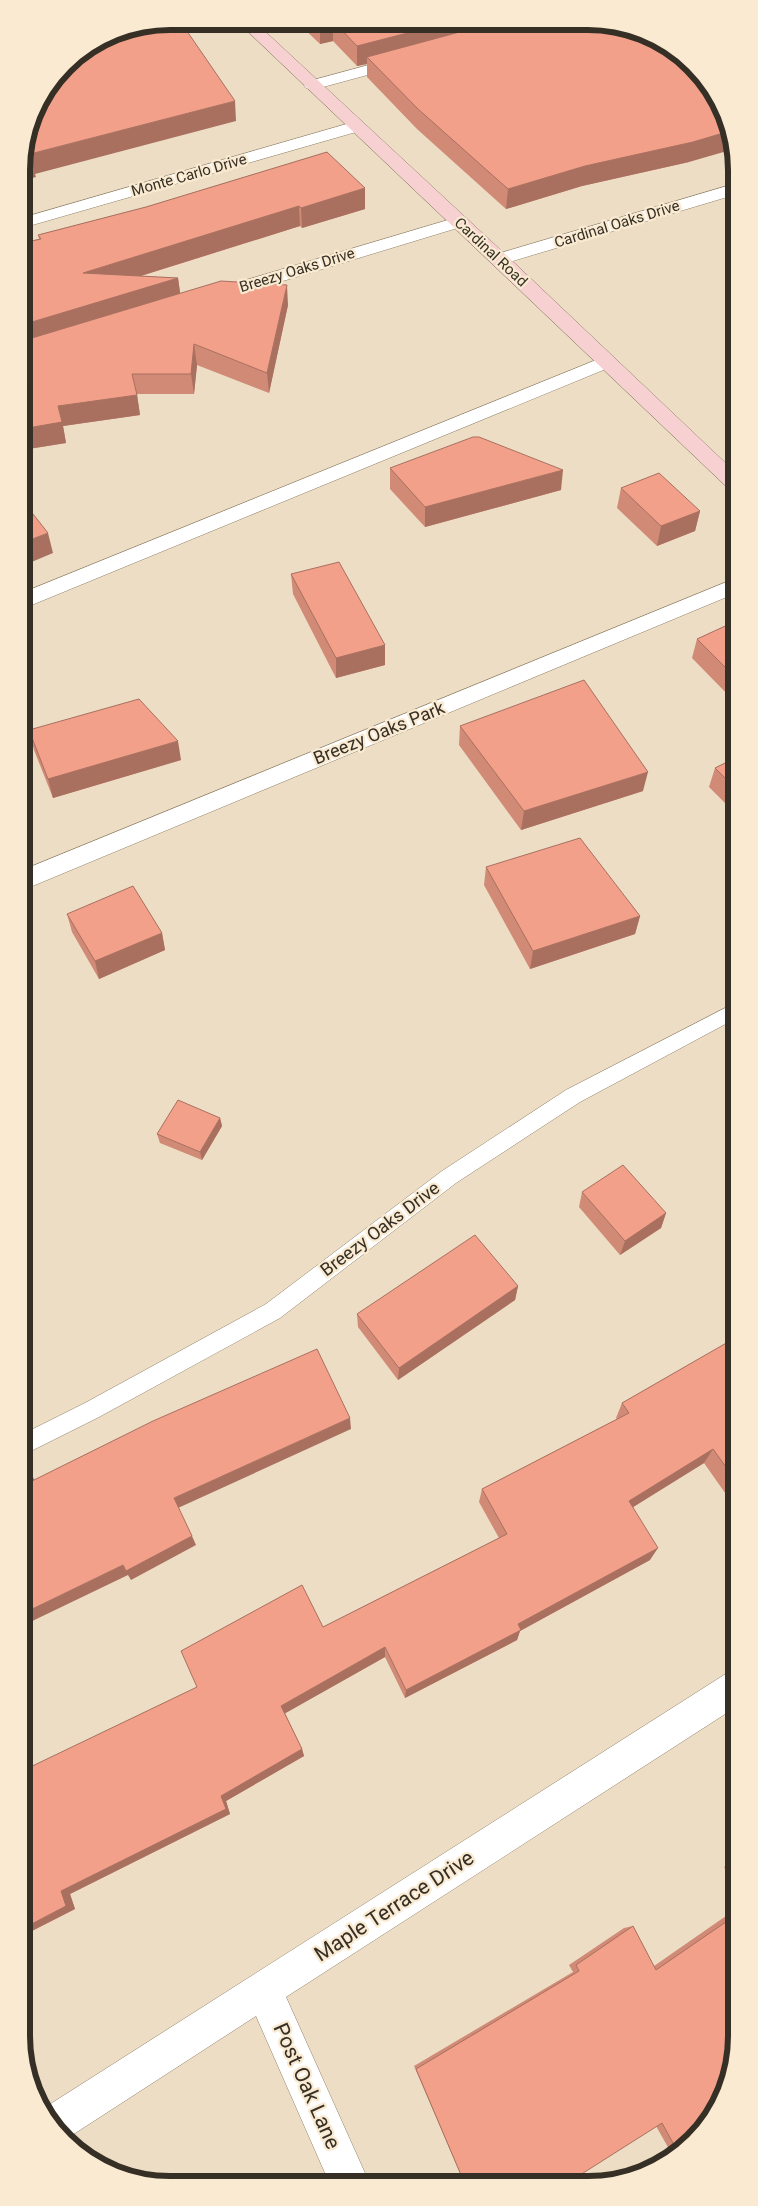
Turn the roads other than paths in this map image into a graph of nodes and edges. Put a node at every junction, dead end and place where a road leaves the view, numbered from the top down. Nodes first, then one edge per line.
1 (254, 30) edge
2 (414, 57) edge
3 (312, 85) junction
4 (357, 126) junction
5 (728, 191) edge
6 (30, 221) edge
7 (458, 222) junction
8 (500, 259) junction
9 (205, 298) edge
10 (606, 362) junction
11 (728, 476) edge
12 (728, 588) edge
13 (30, 599) edge
14 (30, 877) edge
15 (728, 1014) edge
16 (30, 1441) edge
17 (728, 1692) edge
18 (264, 1990) junction
19 (59, 2121) edge
20 (346, 2176) edge

1 - 3 street, Cardinal Road
2 - 3 street
3 - 4 street, Cardinal Road
4 - 6 street, Monte Carlo Drive
4 - 7 street, Cardinal Road
5 - 8 street, Cardinal Oaks Drive
7 - 8 street, Cardinal Road
7 - 9 street, Breezy Oaks Drive
8 - 10 street, Cardinal Road
10 - 11 street, Cardinal Road
10 - 13 street
12 - 14 street, Breezy Oaks Park
15 - 16 lane, Breezy Oaks Drive
17 - 18 street, Maple Terrace Drive
18 - 19 street, Maple Terrace Drive
18 - 20 street, Post Oak Lane

